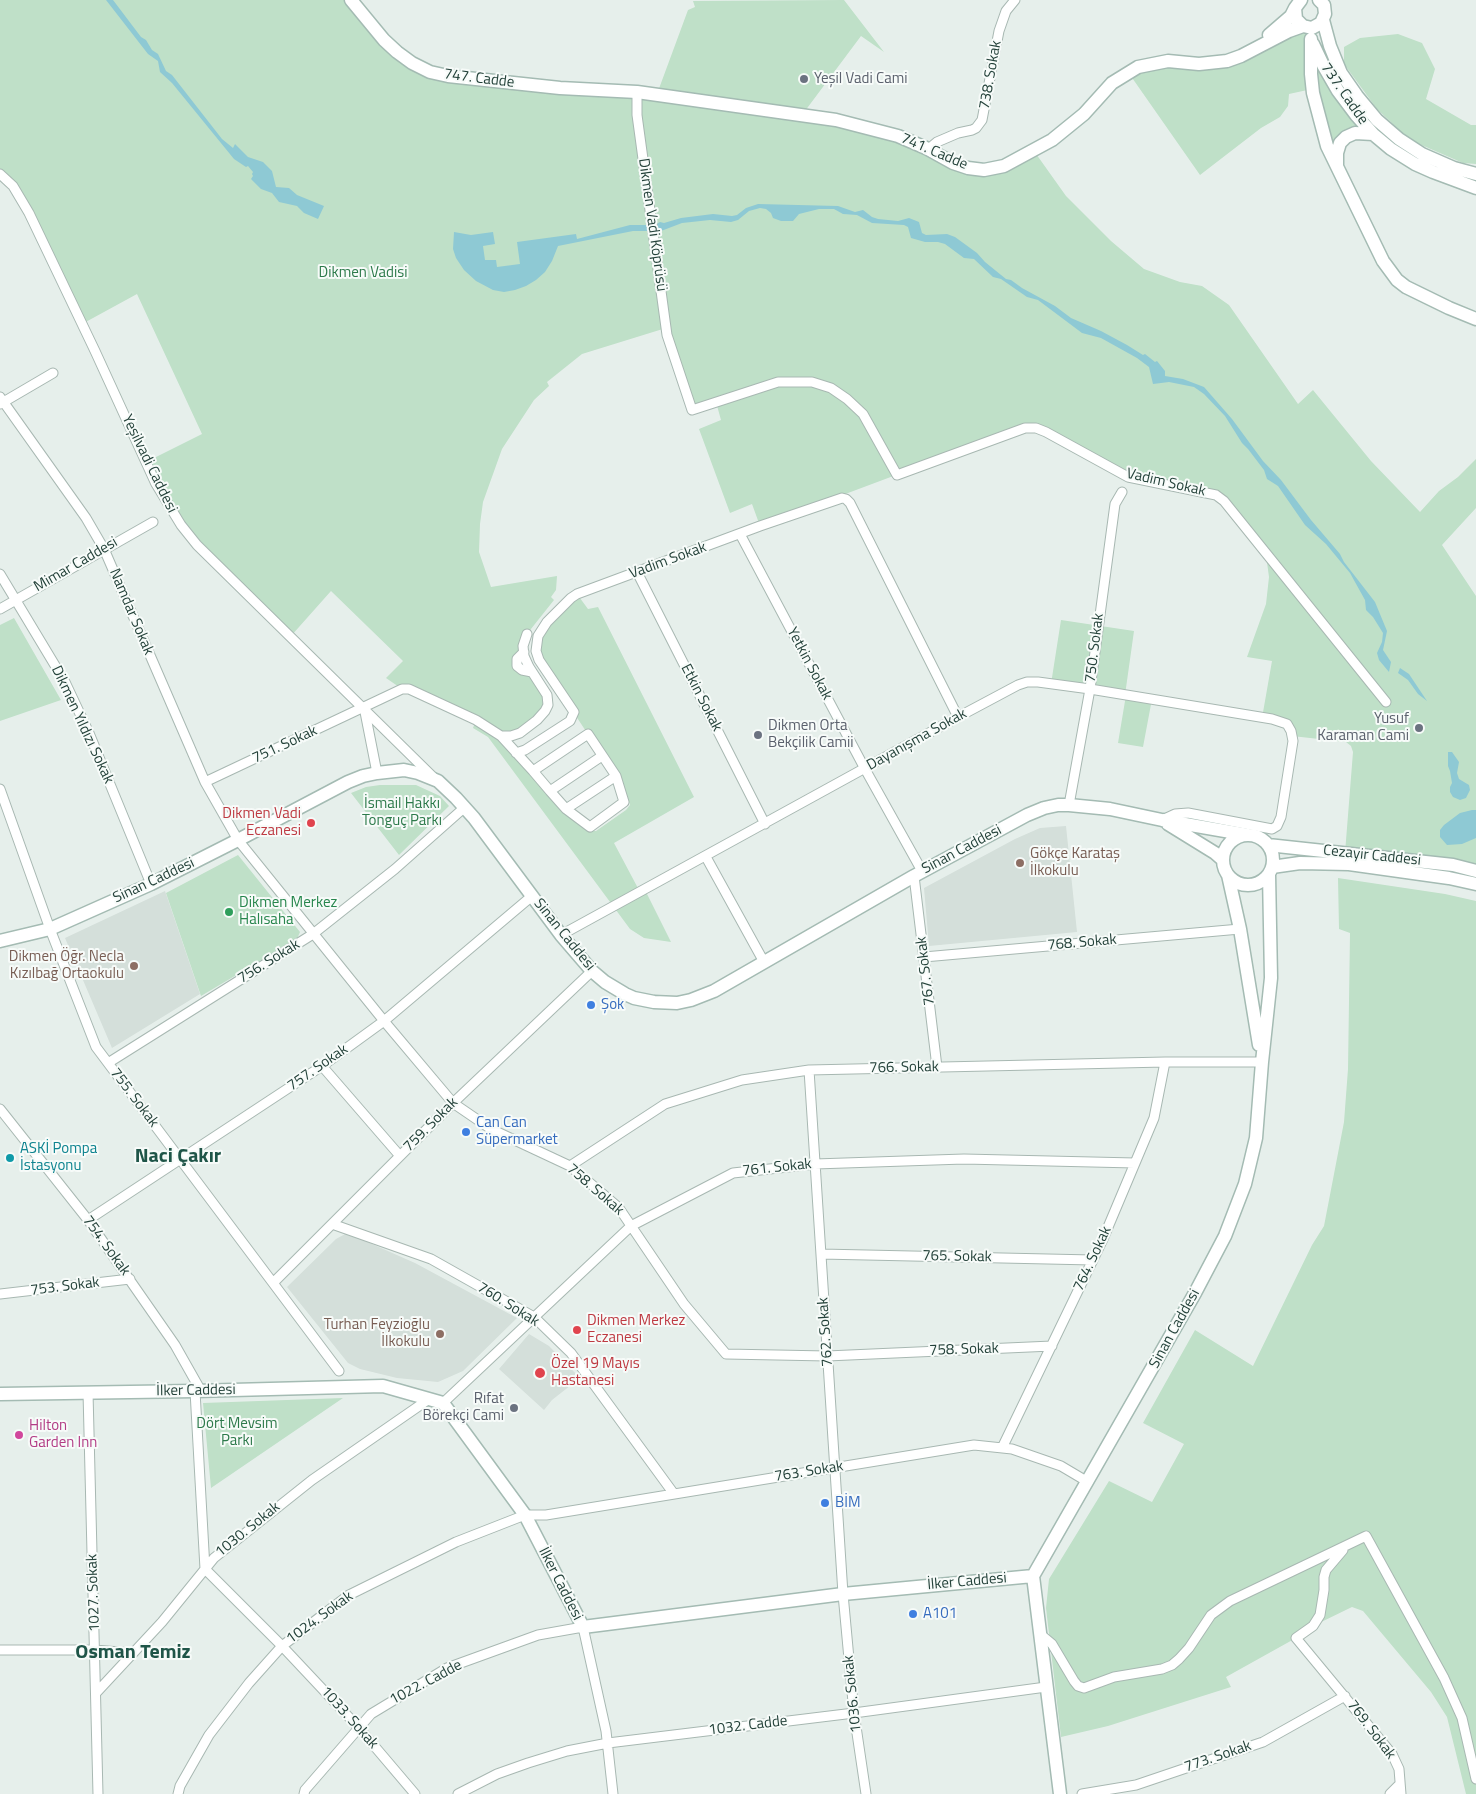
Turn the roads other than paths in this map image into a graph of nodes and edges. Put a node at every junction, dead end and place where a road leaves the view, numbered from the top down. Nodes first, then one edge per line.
1 (351, 0) edge
2 (1014, 0) edge
3 (1322, 2) edge
4 (1298, 4) edge
5 (1323, 20) junction
6 (1307, 31) junction
7 (1257, 47) junction
8 (637, 92) junction
9 (1373, 134) junction
10 (931, 152) junction
11 (1336, 168) junction
12 (0, 174) edge
13 (1476, 174) edge
14 (1476, 188) edge
15 (1476, 319) edge
16 (53, 374) dead end
17 (1, 401) edge
18 (896, 475) joint
19 (1122, 492) dead end
20 (153, 522) dead end
21 (740, 534) junction
22 (104, 549) junction
23 (637, 572) junction
24 (0, 574) edge
25 (16, 600) junction
26 (0, 609) edge
27 (527, 634) dead end
28 (1090, 689) junction
29 (1386, 702) dead end
30 (364, 707) junction
31 (958, 717) junction
32 (501, 736) junction
33 (516, 753) junction
34 (602, 756) junction
35 (865, 769) junction
36 (533, 772) junction
37 (377, 773) junction
38 (616, 776) junction
39 (438, 781) junction
40 (205, 782) junction
41 (0, 789) edge
42 (550, 791) junction
43 (1069, 805) junction
44 (465, 807) junction
45 (566, 809) junction
46 (1162, 820) junction
47 (766, 824) junction
48 (1248, 835) junction
49 (238, 840) junction
50 (1268, 845) junction
51 (706, 857) junction
52 (1350, 858) junction
53 (1223, 860) junction
54 (1271, 871) junction
55 (1476, 871) edge
56 (918, 874) junction
57 (1228, 875) junction
58 (151, 884) junction
59 (1476, 884) edge
60 (532, 896) junction
61 (50, 929) junction
62 (1240, 929) junction
63 (313, 934) junction
64 (561, 935) junction
65 (0, 940) edge
66 (924, 957) junction
67 (764, 962) junction
68 (592, 971) junction
69 (384, 1021) junction
70 (1165, 1062) junction
71 (1262, 1062) junction
72 (108, 1063) junction
73 (322, 1066) junction
74 (937, 1067) junction
75 (809, 1070) junction
76 (453, 1102) junction
77 (0, 1109) edge
78 (400, 1156) junction
79 (181, 1160) junction
80 (1135, 1163) junction
81 (815, 1164) junction
82 (570, 1166) junction
83 (88, 1220) junction
84 (332, 1224) junction
85 (631, 1226) junction
86 (821, 1254) junction
87 (1093, 1260) junction
88 (130, 1280) junction
89 (273, 1283) junction
90 (0, 1294) edge
91 (534, 1318) junction
92 (1052, 1346) junction
93 (827, 1356) junction
94 (339, 1371) dead end
95 (198, 1391) junction
96 (88, 1392) junction
97 (0, 1394) edge
98 (429, 1399) junction
99 (443, 1403) junction
100 (1002, 1448) junction
101 (835, 1468) junction
102 (1088, 1482) junction
103 (674, 1494) junction
104 (525, 1515) junction
105 (1351, 1543) junction
106 (205, 1569) junction
107 (1033, 1576) junction
108 (843, 1594) junction
109 (583, 1627) junction
110 (1040, 1634) junction
111 (281, 1645) junction
112 (0, 1650) edge
113 (95, 1650) junction
114 (132, 1654) junction
115 (1046, 1687) junction
116 (96, 1693) junction
117 (1345, 1696) junction
118 (854, 1713) junction
119 (359, 1728) junction
120 (608, 1743) junction
121 (1476, 1779) edge
122 (1400, 1789) edge
123 (98, 1794) edge
124 (178, 1794) edge
125 (304, 1794) edge
126 (414, 1794) edge
127 (458, 1794) edge
128 (613, 1794) edge
129 (866, 1794) edge
130 (1060, 1794) edge
131 (1082, 1794) edge
132 (1390, 1794) edge

1 - 8 main road, 747. Cadde
2 - 10 street, 738. Sokak
3 - 5 main road, 737. Cadde
4 - 6 main road, 737. Cadde
4 - 7 main road, 741. Cadde
5 - 6 main road
5 - 13 main road, 737. Cadde
6 - 7 main road, 741. Cadde
6 - 9 main road, 737. Cadde
6 - 11 main road
7 - 10 main road, 741. Cadde
8 - 10 main road, 741. Cadde
8 - 18 street, Dikmen Vadi Köprüsü
9 - 11 main road
9 - 14 main road, 737. Cadde
11 - 15 main road
12 - 30 street, Yeşilvadi Caddesi
16 - 17 street
17 - 22 street, Namdar Sokak
18 - 29 street, Vadim Sokak
19 - 28 street, 750. Sokak
20 - 22 street, Mimar Caddesi
21 - 23 street, Vadim Sokak
21 - 31 street, Vadim Sokak
21 - 35 street, Yetkin Sokak
22 - 25 street, Mimar Caddesi
22 - 40 street, Namdar Sokak
23 - 33 street, Vadim Sokak
23 - 47 street, Etkin Sokak
24 - 25 street, Dikmen Yıldızı Sokak
25 - 26 street, Mimar Caddesi
25 - 58 street, Dikmen Yıldızı Sokak
27 - 32 street
28 - 31 street, Dayanışma Sokak
28 - 43 street, 750. Sokak
28 - 46 street, Dayanışma Sokak
30 - 32 street, 751. Sokak
30 - 37 street
30 - 39 street, Yeşilvadi Caddesi
30 - 40 street, 751. Sokak
31 - 35 street, Dayanışma Sokak
32 - 33 street, 751. Sokak
33 - 36 street, 751. Sokak
34 - 36 street
34 - 38 street
34 - 42 street
35 - 47 street, Dayanışma Sokak
35 - 56 street, Yetkin Sokak
36 - 42 street, 751. Sokak
37 - 39 main road, Sinan Caddesi
37 - 49 main road, Sinan Caddesi
38 - 45 street
38 - 45 street, 751. Sokak
39 - 44 main road, Sinan Caddesi
40 - 49 street, Namdar Sokak
41 - 61 street, 755. Sokak
42 - 45 street, 751. Sokak
43 - 46 main road, Sinan Caddesi
43 - 56 main road, Sinan Caddesi
44 - 60 main road, Sinan Caddesi
44 - 63 street, 756. Sokak
46 - 48 main road, Sinan Caddesi
46 - 53 main road, Sinan Caddesi
47 - 51 street, Dayanışma Sokak
48 - 50 main road
48 - 53 main road
49 - 58 main road, Sinan Caddesi
49 - 63 street, 758. Sokak
50 - 52 main road, Cezayir Caddesi
50 - 54 main road
51 - 64 street, Dayanışma Sokak
51 - 67 street
52 - 54 main road, Cezayir Caddesi
52 - 55 main road, Cezayir Caddesi
52 - 59 main road, Cezayir Caddesi
53 - 57 main road
54 - 57 main road
54 - 71 main road, Sinan Caddesi
56 - 66 street, 767. Sokak
56 - 67 main road, Sinan Caddesi
57 - 62 main road, Sinan Caddesi
58 - 61 main road, Sinan Caddesi
60 - 64 main road, Sinan Caddesi
60 - 69 street, 757. Sokak
61 - 65 main road, Sinan Caddesi
61 - 72 street, 755. Sokak
62 - 66 street, 768. Sokak
62 - 71 main road, Sinan Caddesi
63 - 69 street, 758. Sokak
63 - 72 street, 756. Sokak
64 - 68 main road, Sinan Caddesi
66 - 74 street, 767. Sokak
67 - 68 main road, Sinan Caddesi
68 - 76 street, 759. Sokak
69 - 73 street, 757. Sokak
69 - 76 street, 758. Sokak
70 - 71 street, 766. Sokak
70 - 74 street, 766. Sokak
70 - 80 street, 764. Sokak
71 - 102 main road, Sinan Caddesi
72 - 79 street, 755. Sokak
73 - 78 street
73 - 79 street, 757. Sokak
74 - 75 street, 766. Sokak
75 - 81 street, 762. Sokak
75 - 82 street, 766. Sokak
76 - 78 street, 759. Sokak
76 - 82 street, 758. Sokak
77 - 83 street, 754. Sokak
78 - 84 street, 759. Sokak
79 - 83 street, 757. Sokak
79 - 89 street, 755. Sokak
80 - 81 street, 761. Sokak
80 - 87 street, 764. Sokak
81 - 85 street, 761. Sokak
81 - 86 street, 762. Sokak
82 - 85 street, 758. Sokak
83 - 88 street, 754. Sokak
84 - 89 street, 759. Sokak
84 - 91 street, 760. Sokak
85 - 91 street, 761. Sokak
85 - 93 street, 758. Sokak
86 - 87 street, 765. Sokak
86 - 93 street, 762. Sokak
87 - 92 street, 764. Sokak
88 - 90 street, 753. Sokak
88 - 95 street, 754. Sokak
89 - 94 street, 755. Sokak
91 - 99 street, 761. Sokak
91 - 103 street, 760. Sokak
92 - 93 street, 758. Sokak
92 - 100 street, 764. Sokak
93 - 101 street, 762. Sokak
95 - 96 main road, İlker Caddesi
95 - 98 main road, İlker Caddesi
95 - 106 street
96 - 97 main road, İlker Caddesi
96 - 113 street, 1027. Sokak
98 - 99 main road, İlker Caddesi
98 - 106 street, 1030. Sokak
99 - 104 main road, İlker Caddesi
100 - 101 street, 763. Sokak
100 - 102 street, 763. Sokak
101 - 103 street, 763. Sokak
101 - 108 street, 762. Sokak
102 - 107 main road, Sinan Caddesi
103 - 104 street, 763. Sokak
104 - 109 main road, İlker Caddesi
104 - 111 street, 1024. Sokak
105 - 110 street
105 - 117 street, 769. Sokak
105 - 121 street
106 - 111 street, 1033. Sokak
106 - 114 street, 1030. Sokak
107 - 108 main road, İlker Caddesi
107 - 110 main road
108 - 109 main road, İlker Caddesi
108 - 118 street, 1036. Sokak
109 - 119 street, 1022. Cadde
109 - 120 street
110 - 115 main road
111 - 119 street, 1033. Sokak
111 - 124 street, 1024. Sokak
112 - 113 street
113 - 114 street
113 - 116 street, 1027. Sokak
114 - 116 street, 1030. Sokak
115 - 118 street, 1032. Cadde
115 - 130 main road
116 - 123 street, 1027. Sokak
117 - 122 street, 769. Sokak
117 - 131 street, 773. Sokak
118 - 120 street, 1032. Cadde
118 - 129 street, 1036. Sokak
119 - 125 street, 1022. Cadde
119 - 126 street, 1033. Sokak
120 - 127 street, 1032. Cadde
120 - 128 street
122 - 132 street

